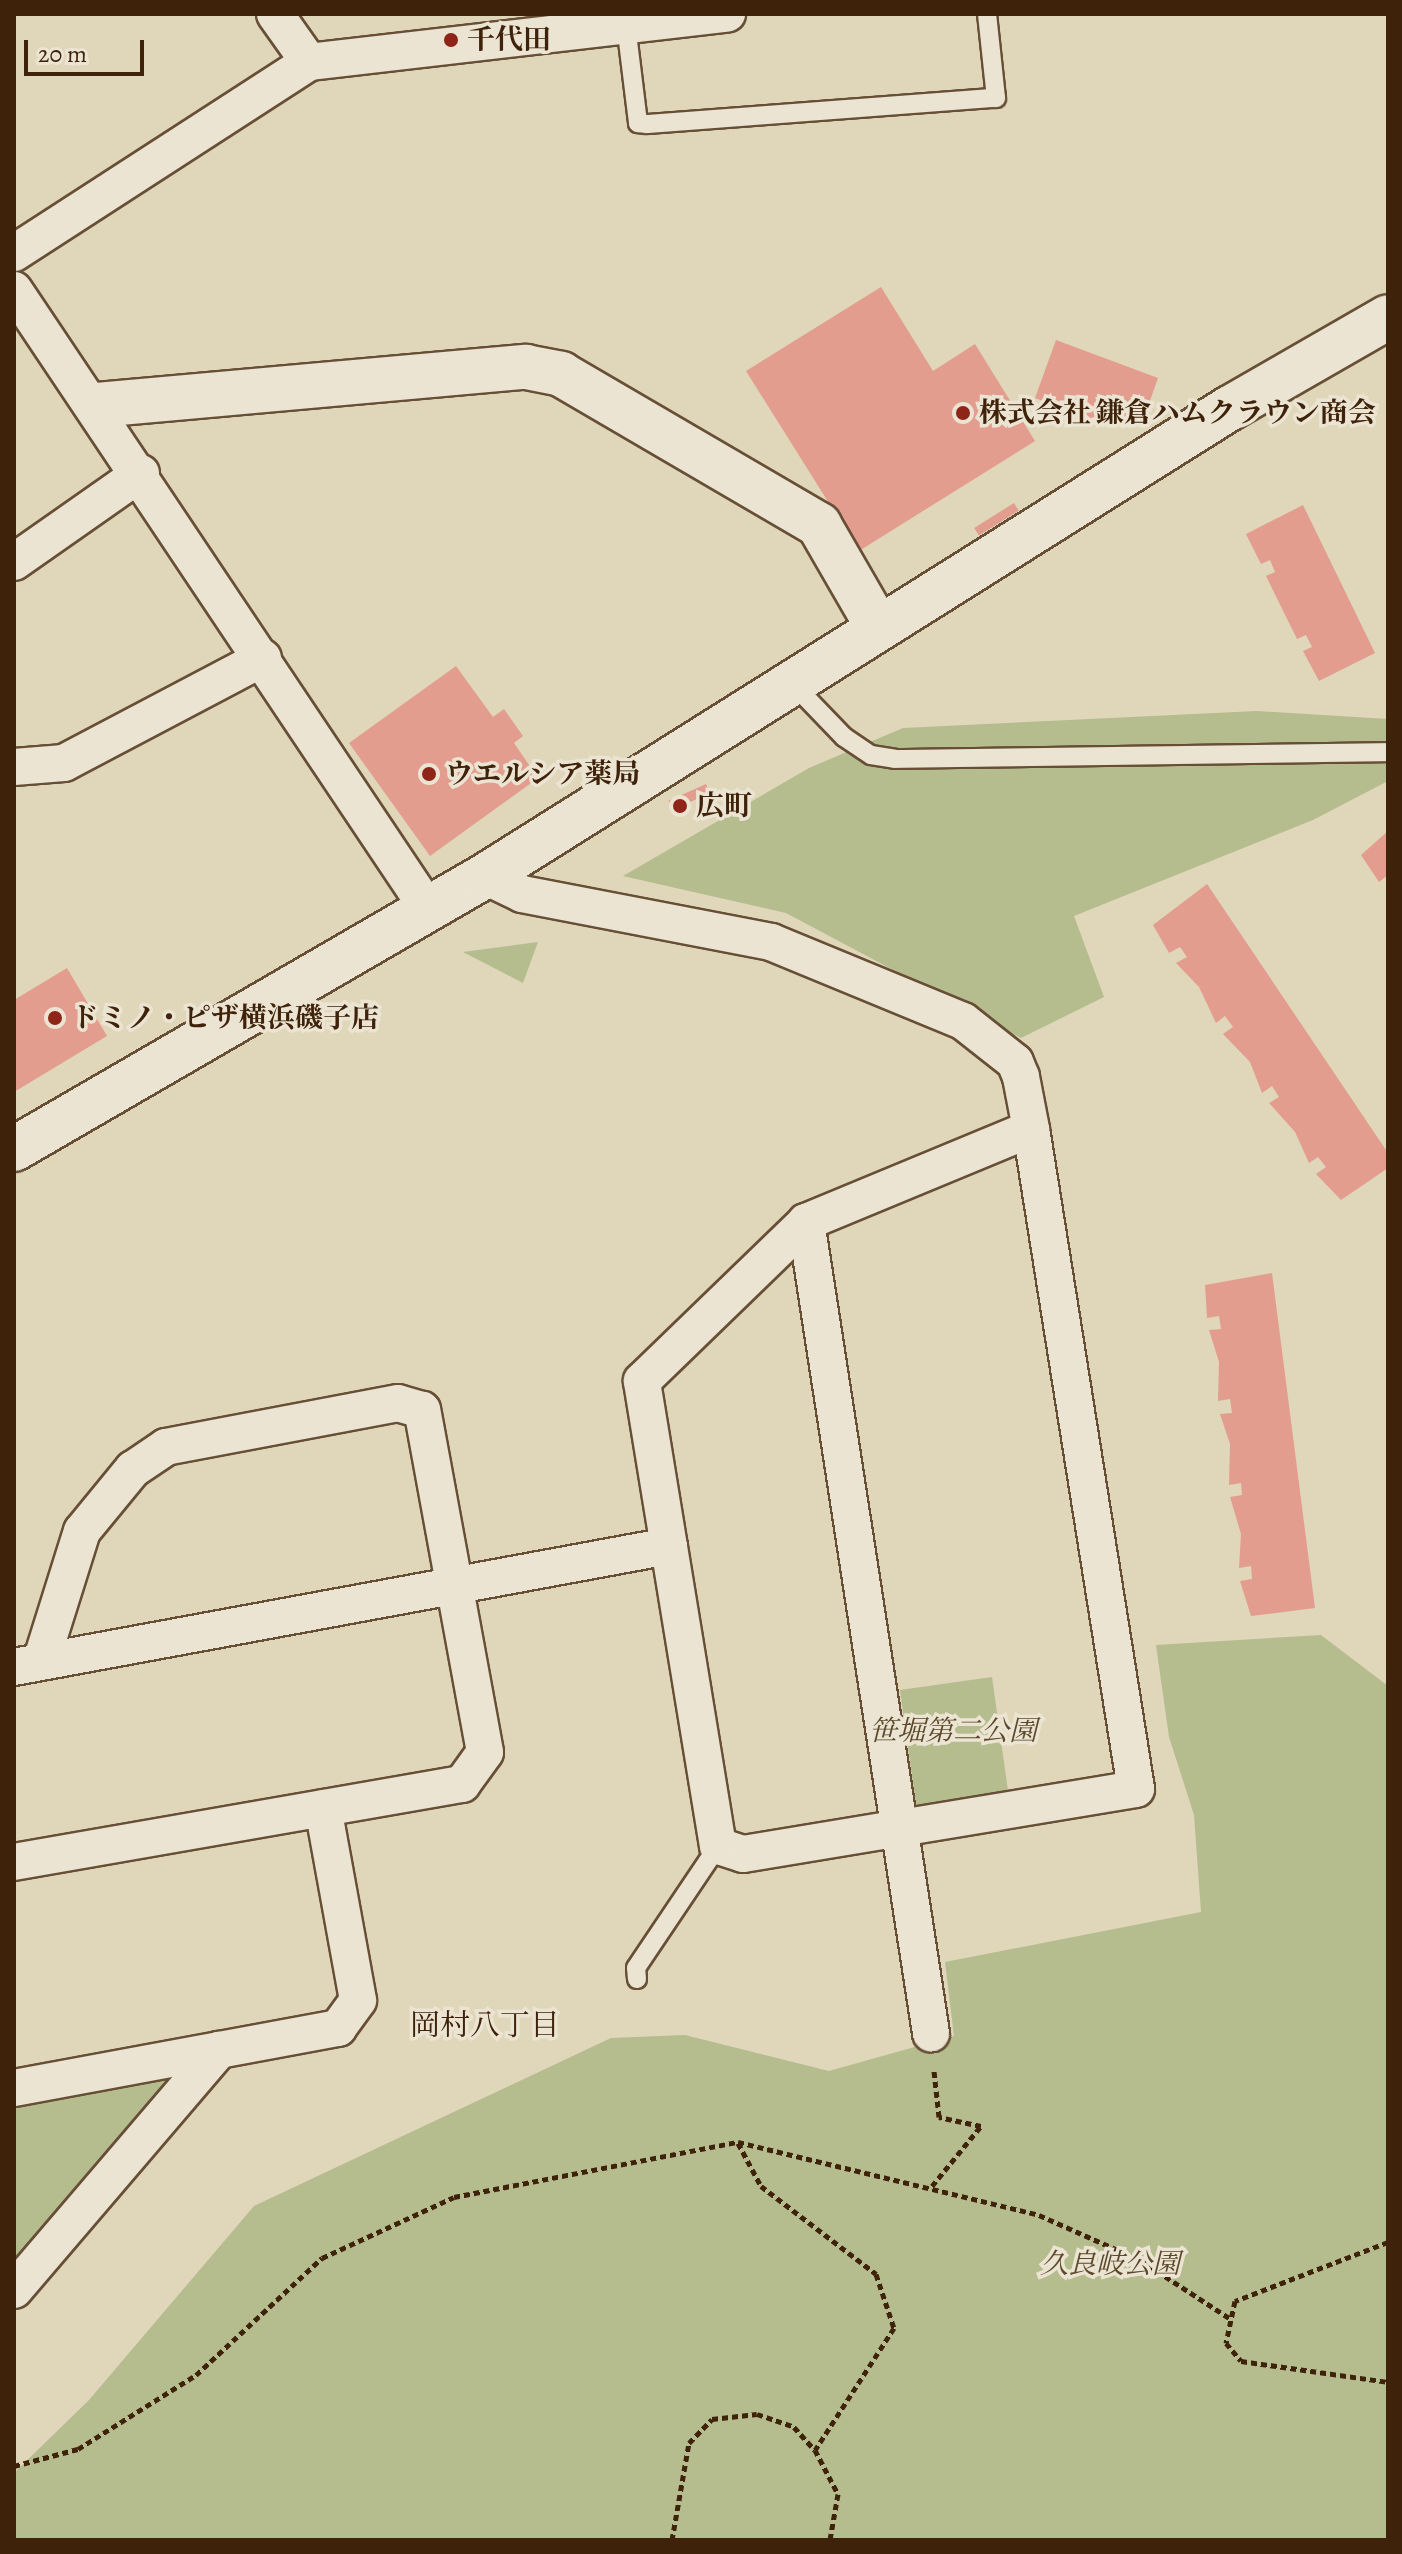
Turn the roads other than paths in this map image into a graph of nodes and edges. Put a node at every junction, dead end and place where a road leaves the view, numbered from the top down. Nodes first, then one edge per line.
1 (275, 14) edge
2 (727, 14) edge
3 (987, 14) edge
4 (626, 25) junction
5 (309, 62) junction
6 (14, 253) edge
7 (14, 290) edge
8 (1388, 317) edge
9 (97, 405) junction
10 (141, 473) junction
11 (14, 562) edge
12 (878, 627) junction
13 (263, 658) junction
14 (792, 683) junction
15 (1388, 752) edge
16 (14, 767) edge
17 (485, 876) junction
18 (428, 909) junction
19 (1031, 1129) junction
20 (14, 1149) edge
21 (806, 1222) junction
22 (669, 1546) junction
23 (454, 1584) junction
24 (27, 1665) edge
25 (323, 1808) junction
26 (903, 1828) junction
27 (718, 1846) junction
28 (14, 1862) edge
29 (637, 1979) dead end
30 (931, 2033) road end
31 (219, 2050) junction
32 (14, 2088) edge
33 (14, 2290) edge

1 - 5 street
2 - 4 street
3 - 4 lane
4 - 5 street
5 - 6 street
7 - 9 street
8 - 12 street
9 - 10 street
9 - 12 street
10 - 11 street
10 - 13 street
12 - 14 street
13 - 16 street
13 - 18 street
14 - 15 lane
14 - 17 street
17 - 18 street
17 - 19 street
18 - 20 street
19 - 21 street
19 - 26 street
21 - 22 street
21 - 26 street
22 - 23 street
22 - 27 street
23 - 24 street
23 - 24 street
23 - 25 street
25 - 28 street
25 - 31 street
26 - 27 street
26 - 30 street
27 - 29 lane
31 - 32 street
31 - 33 street

